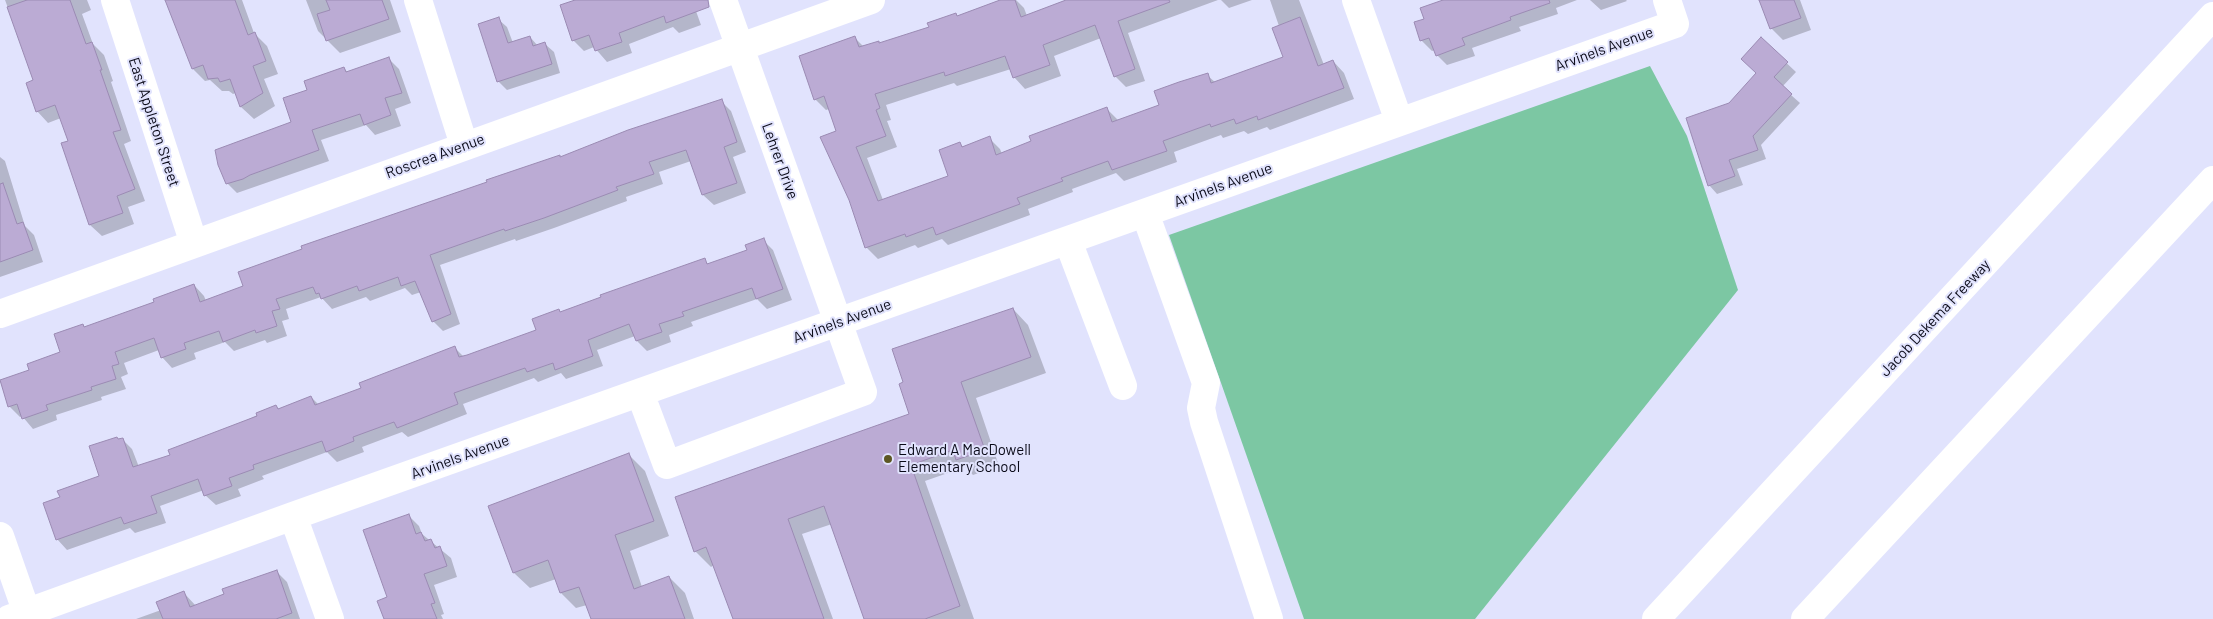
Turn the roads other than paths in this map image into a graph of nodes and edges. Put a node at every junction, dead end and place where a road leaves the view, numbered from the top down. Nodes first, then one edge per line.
1 (115, 0) edge
2 (418, 0) edge
3 (723, 0) edge
4 (872, 0) edge
5 (1356, 0) edge
6 (1671, 12) edge
7 (2213, 16) edge
8 (739, 48) junction
9 (1399, 121) junction
10 (464, 145) junction
11 (2213, 180) edge
12 (1145, 212) junction
13 (1068, 240) junction
14 (194, 244) junction
15 (0, 314) edge
16 (839, 322) junction
17 (1123, 386) dead end
18 (640, 393) junction
19 (293, 516) junction
20 (0, 536) edge
21 (21, 617) edge
22 (330, 619) edge
23 (1269, 619) edge
24 (1656, 619) edge
25 (1805, 619) edge

1 - 14 main road, East Appleton Street
2 - 10 main road
3 - 8 main road, Lehrer Drive
4 - 8 main road, Roscrea Avenue
5 - 9 main road
6 - 9 main road, Arvinels Avenue
7 - 24 main road, Jacob Dekema Freeway
8 - 10 main road, Roscrea Avenue
8 - 16 main road, Lehrer Drive
9 - 12 main road, Arvinels Avenue
10 - 14 main road, Roscrea Avenue
11 - 25 main road
12 - 13 main road, Arvinels Avenue
12 - 23 main road
13 - 16 main road, Arvinels Avenue
13 - 17 main road
14 - 15 main road, Roscrea Avenue
16 - 18 main road, Arvinels Avenue
16 - 18 main road, Lehrer Drive
18 - 19 main road, Arvinels Avenue
19 - 21 main road, Arvinels Avenue
19 - 22 main road
20 - 21 main road

